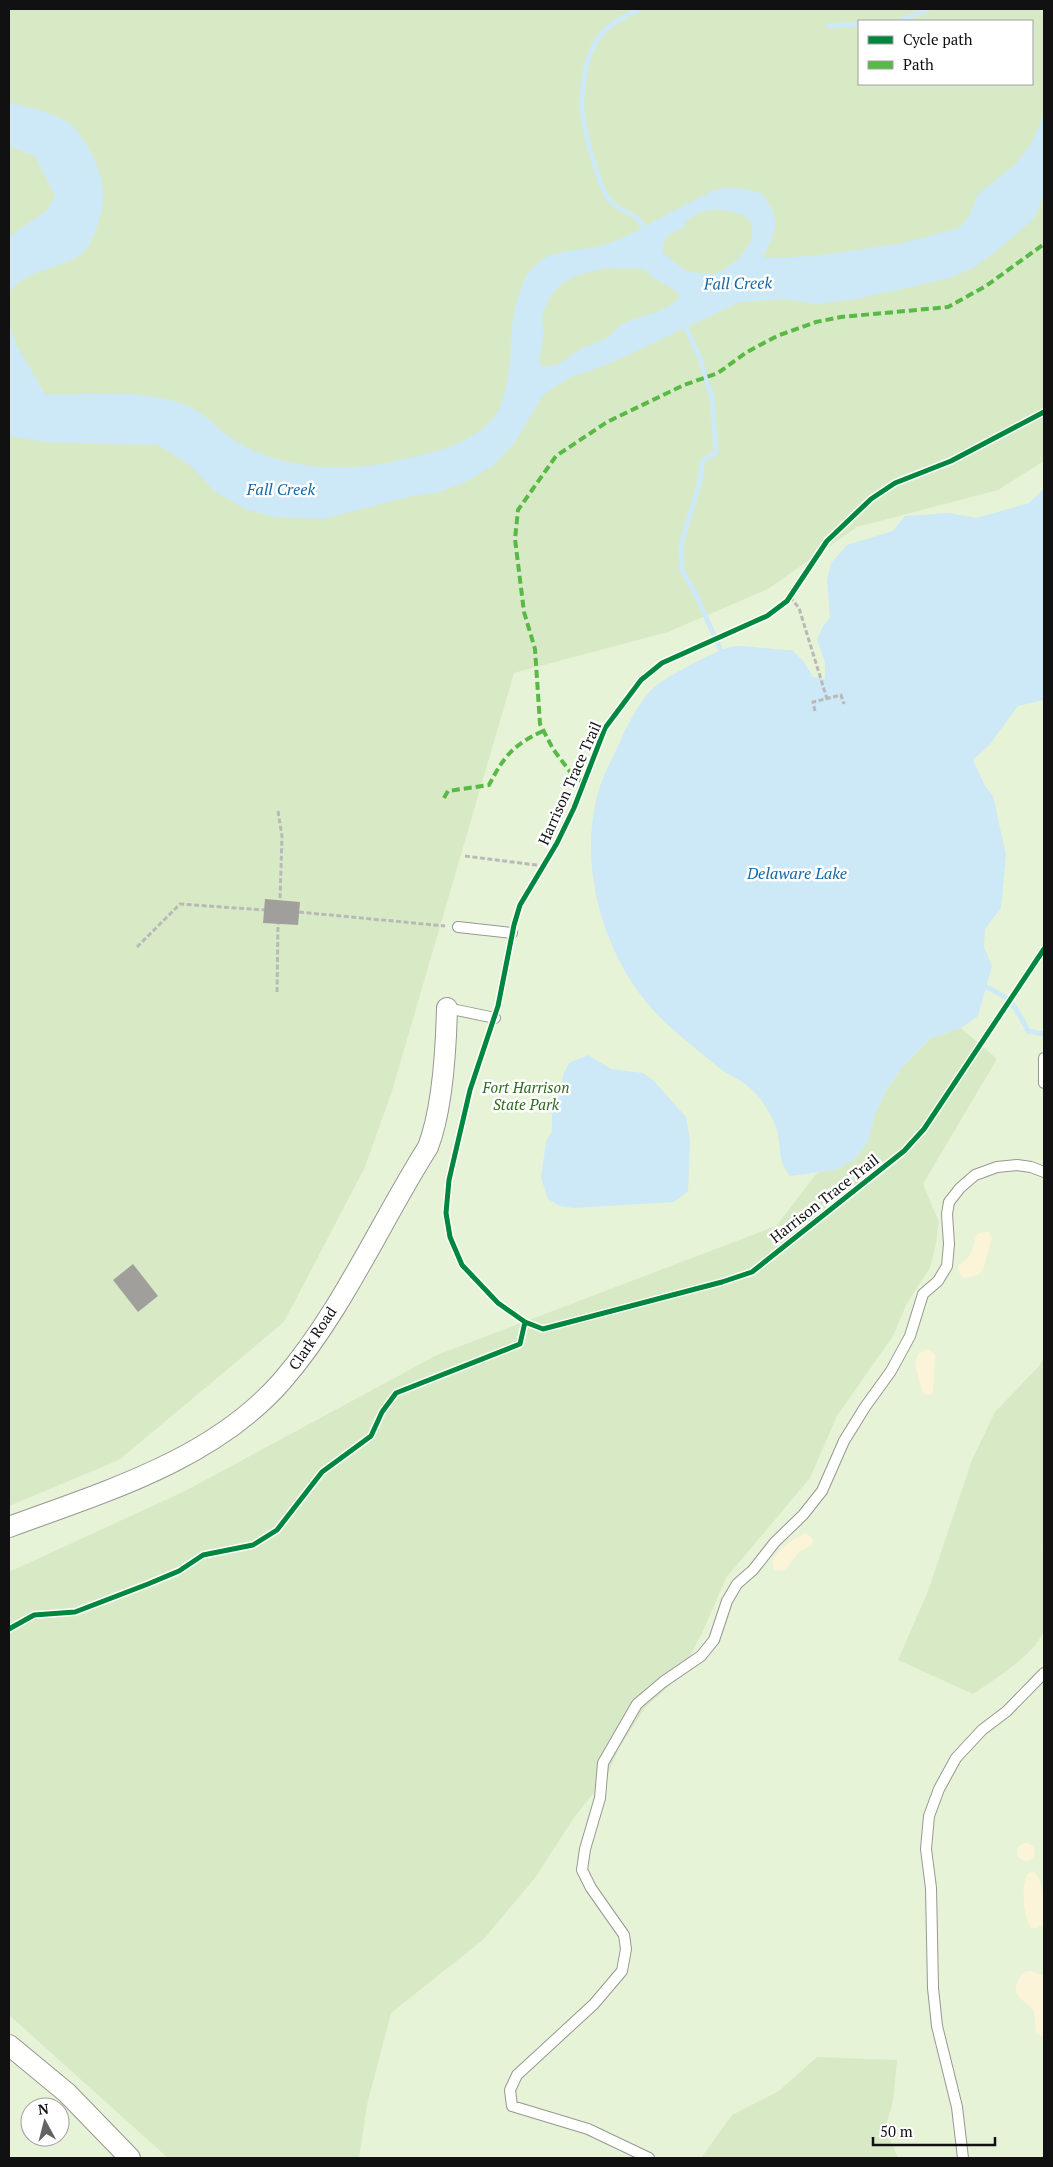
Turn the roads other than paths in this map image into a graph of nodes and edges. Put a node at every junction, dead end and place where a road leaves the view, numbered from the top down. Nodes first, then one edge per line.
1 (458, 927) road end
2 (512, 933) dead end
3 (447, 1008) joint
4 (495, 1018) dead end
5 (1044, 1058) edge
6 (1044, 1083) edge
7 (1044, 1172) edge
8 (9, 1527) edge
9 (1044, 1673) edge
10 (9, 2045) edge
11 (130, 2158) edge
12 (649, 2158) edge
13 (963, 2158) edge

1 - 2 lane
3 - 4 lane
3 - 8 street, Clark Road
5 - 6 lane
7 - 12 lane
9 - 13 lane
10 - 11 street

